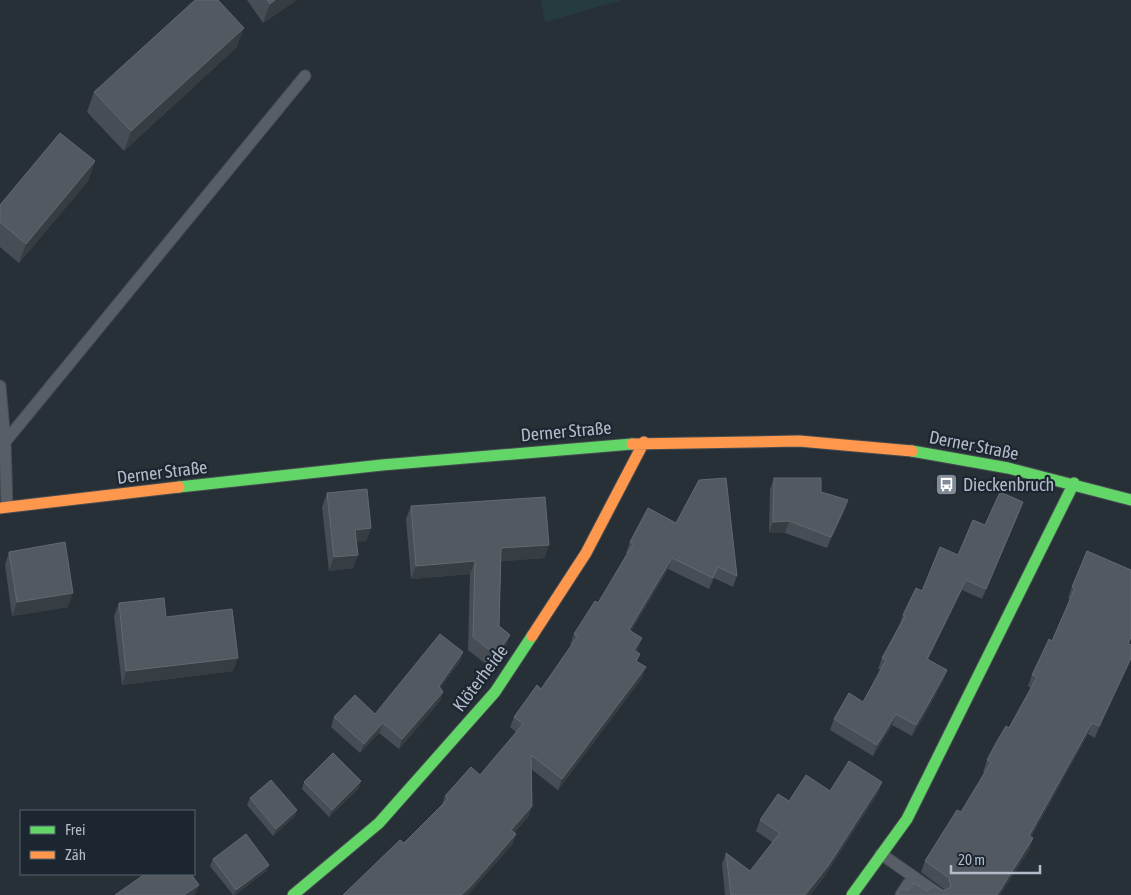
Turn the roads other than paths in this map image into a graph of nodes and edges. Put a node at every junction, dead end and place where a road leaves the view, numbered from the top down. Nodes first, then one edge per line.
1 (305, 76) dead end
2 (0, 386) edge
3 (5, 442) junction
4 (644, 442) junction
5 (1074, 483) junction
6 (1131, 500) edge
7 (4, 508) edge
8 (882, 854) junction
9 (855, 894) edge
10 (293, 895) edge
11 (901, 895) edge
12 (923, 895) edge
13 (940, 895) edge

1 - 3 lane
2 - 3 lane
3 - 7 lane
4 - 5 street, Derner Straße
4 - 7 street, Derner Straße
4 - 10 street, Klöterheide
5 - 6 street, Derner Straße
5 - 8 street
8 - 9 street
8 - 13 lane
11 - 12 lane

